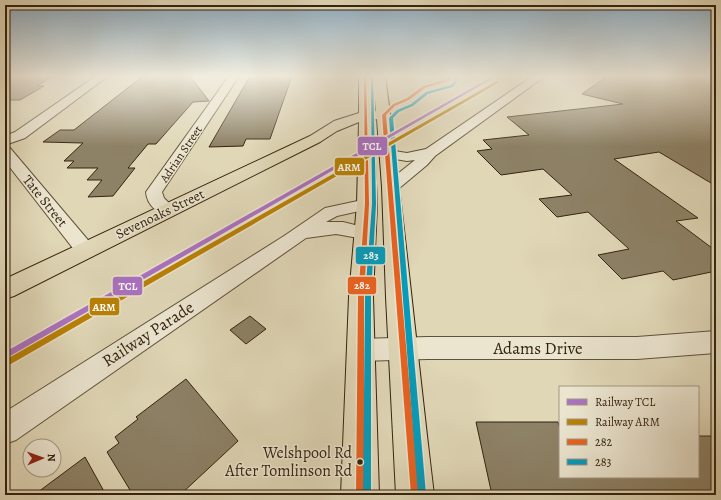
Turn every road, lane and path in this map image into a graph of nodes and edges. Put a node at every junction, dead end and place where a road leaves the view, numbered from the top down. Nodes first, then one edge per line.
1 (70, 99) edge
2 (218, 99) edge
3 (371, 99) edge
4 (377, 99) edge
5 (507, 99) edge
6 (375, 120) junction
7 (5, 141) edge
8 (5, 151) edge
9 (430, 153) junction
10 (388, 154) junction
11 (391, 187) junction
12 (367, 204) junction
13 (167, 210) junction
14 (364, 233) junction
15 (291, 240) junction
16 (86, 251) junction
17 (5, 290) edge
18 (716, 342) edge
19 (403, 349) junction
20 (360, 350) junction
21 (5, 429) edge
22 (360, 495) edge
23 (415, 495) edge

1 - 7 street
2 - 13 street, Adrian Street
3 - 6 main road
4 - 6 main road
5 - 9 street
6 - 10 main road
6 - 12 main road
6 - 13 main road, Sevenoaks Street
8 - 16 street, Tate Street
9 - 10 street
9 - 11 street
10 - 11 main road
11 - 19 main road
12 - 14 main road
12 - 15 street, Railway Parade
13 - 16 main road, Sevenoaks Street
14 - 15 street, Railway Parade
14 - 20 main road
15 - 21 street, Railway Parade
16 - 17 main road, Sevenoaks Street
18 - 19 street, Adams Drive
19 - 20 street, Adams Drive
19 - 23 main road
20 - 22 main road

